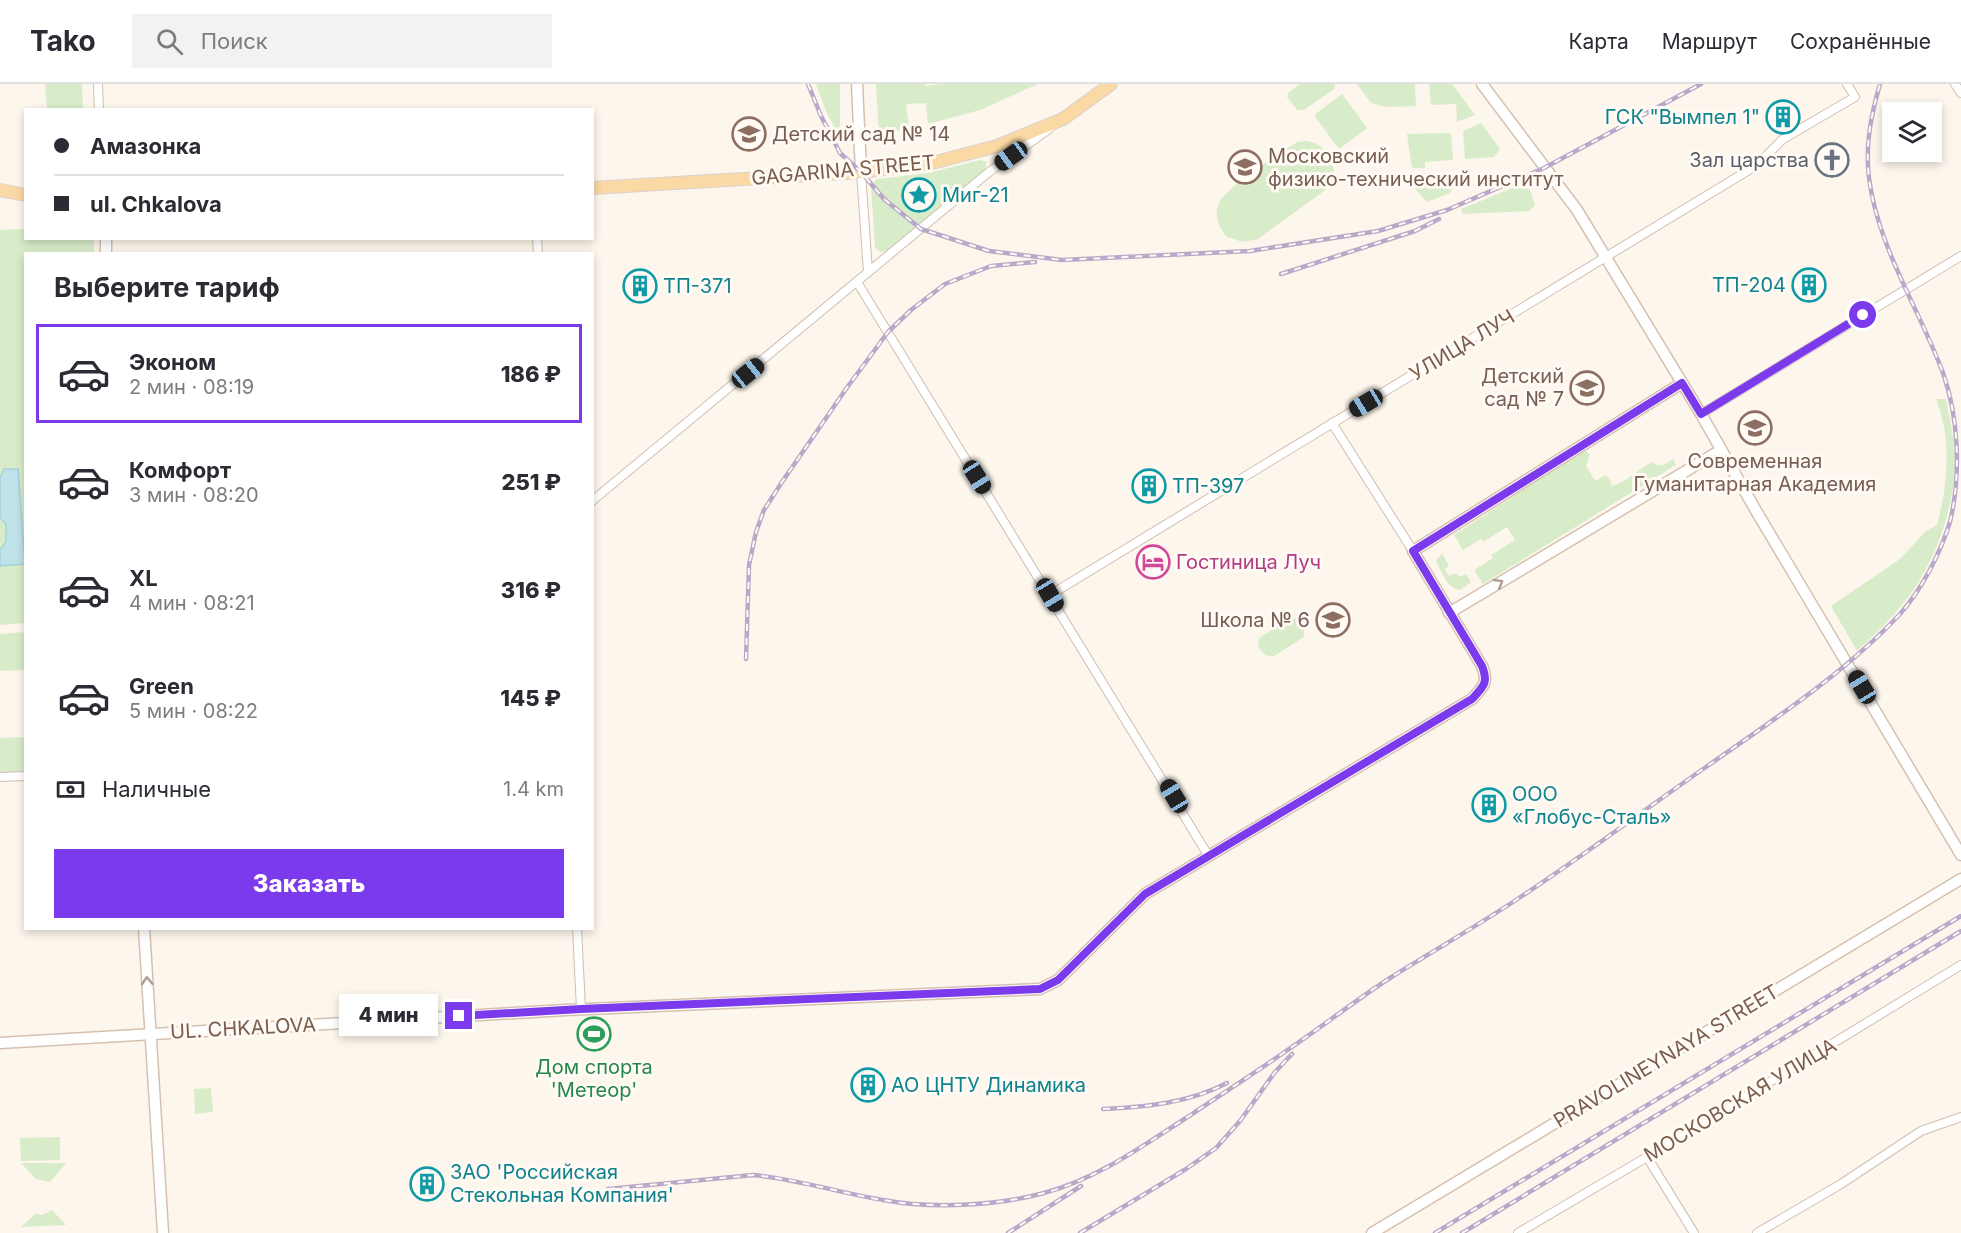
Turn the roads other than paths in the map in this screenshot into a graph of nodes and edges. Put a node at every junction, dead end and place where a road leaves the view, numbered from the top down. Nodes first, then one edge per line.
1 (98, 84) edge
2 (856, 84) edge
3 (1111, 84) edge
4 (1482, 84) edge
5 (1846, 84) edge
6 (1955, 84) edge
7 (1961, 93) edge
8 (99, 108) edge
9 (1063, 119) junction
10 (861, 172) junction
11 (594, 188) edge
12 (0, 190) edge
13 (24, 195) edge
14 (1961, 256) edge
15 (1606, 257) junction
16 (868, 272) junction
17 (857, 282) junction
18 (1682, 383) junction
19 (1701, 414) junction
20 (1332, 423) junction
21 (1721, 450) junction
22 (594, 499) edge
23 (1413, 551) junction
24 (1050, 595) junction
25 (1449, 613) junction
26 (24, 776) edge
27 (0, 777) edge
28 (1208, 855) junction
29 (1961, 855) edge
30 (1961, 879) edge
31 (144, 930) edge
32 (577, 930) edge
33 (1961, 965) edge
34 (581, 1009) junction
35 (150, 1034) junction
36 (0, 1043) edge
37 (1961, 1117) edge
38 (1647, 1157) junction
39 (163, 1233) edge
40 (1372, 1233) edge
41 (1518, 1233) edge
42 (1694, 1233) edge
43 (1757, 1233) edge

1 - 8 street
2 - 10 street
3 - 9 main road, GAGARINA STREET
4 - 15 street
5 - 15 street, УЛИЦА ЛУЧ
6 - 7 street
9 - 10 main road, GAGARINA STREET
9 - 16 street
10 - 11 main road, GAGARINA STREET
10 - 16 street
12 - 13 main road
14 - 19 street
15 - 18 street
15 - 20 street, УЛИЦА ЛУЧ
16 - 17 street
17 - 22 street
17 - 24 street
18 - 19 street
18 - 23 street
19 - 21 street
20 - 23 street
20 - 24 street, УЛИЦА ЛУЧ
25 -> 21 street
21 - 29 street
23 - 25 street
24 - 28 street
25 - 28 street, UL. CHKALOVA
26 - 27 street
28 - 34 street, UL. CHKALOVA
30 - 40 street, PRAVOLINEYNAYA STREET
35 -> 31 street
32 - 34 street
33 - 38 street, МОСКОВСКАЯ УЛИЦА
34 - 35 street, UL. CHKALOVA
35 - 36 street, UL. CHKALOVA
35 - 39 street
37 - 43 street
38 - 41 street, МОСКОВСКАЯ УЛИЦА
38 - 42 street

